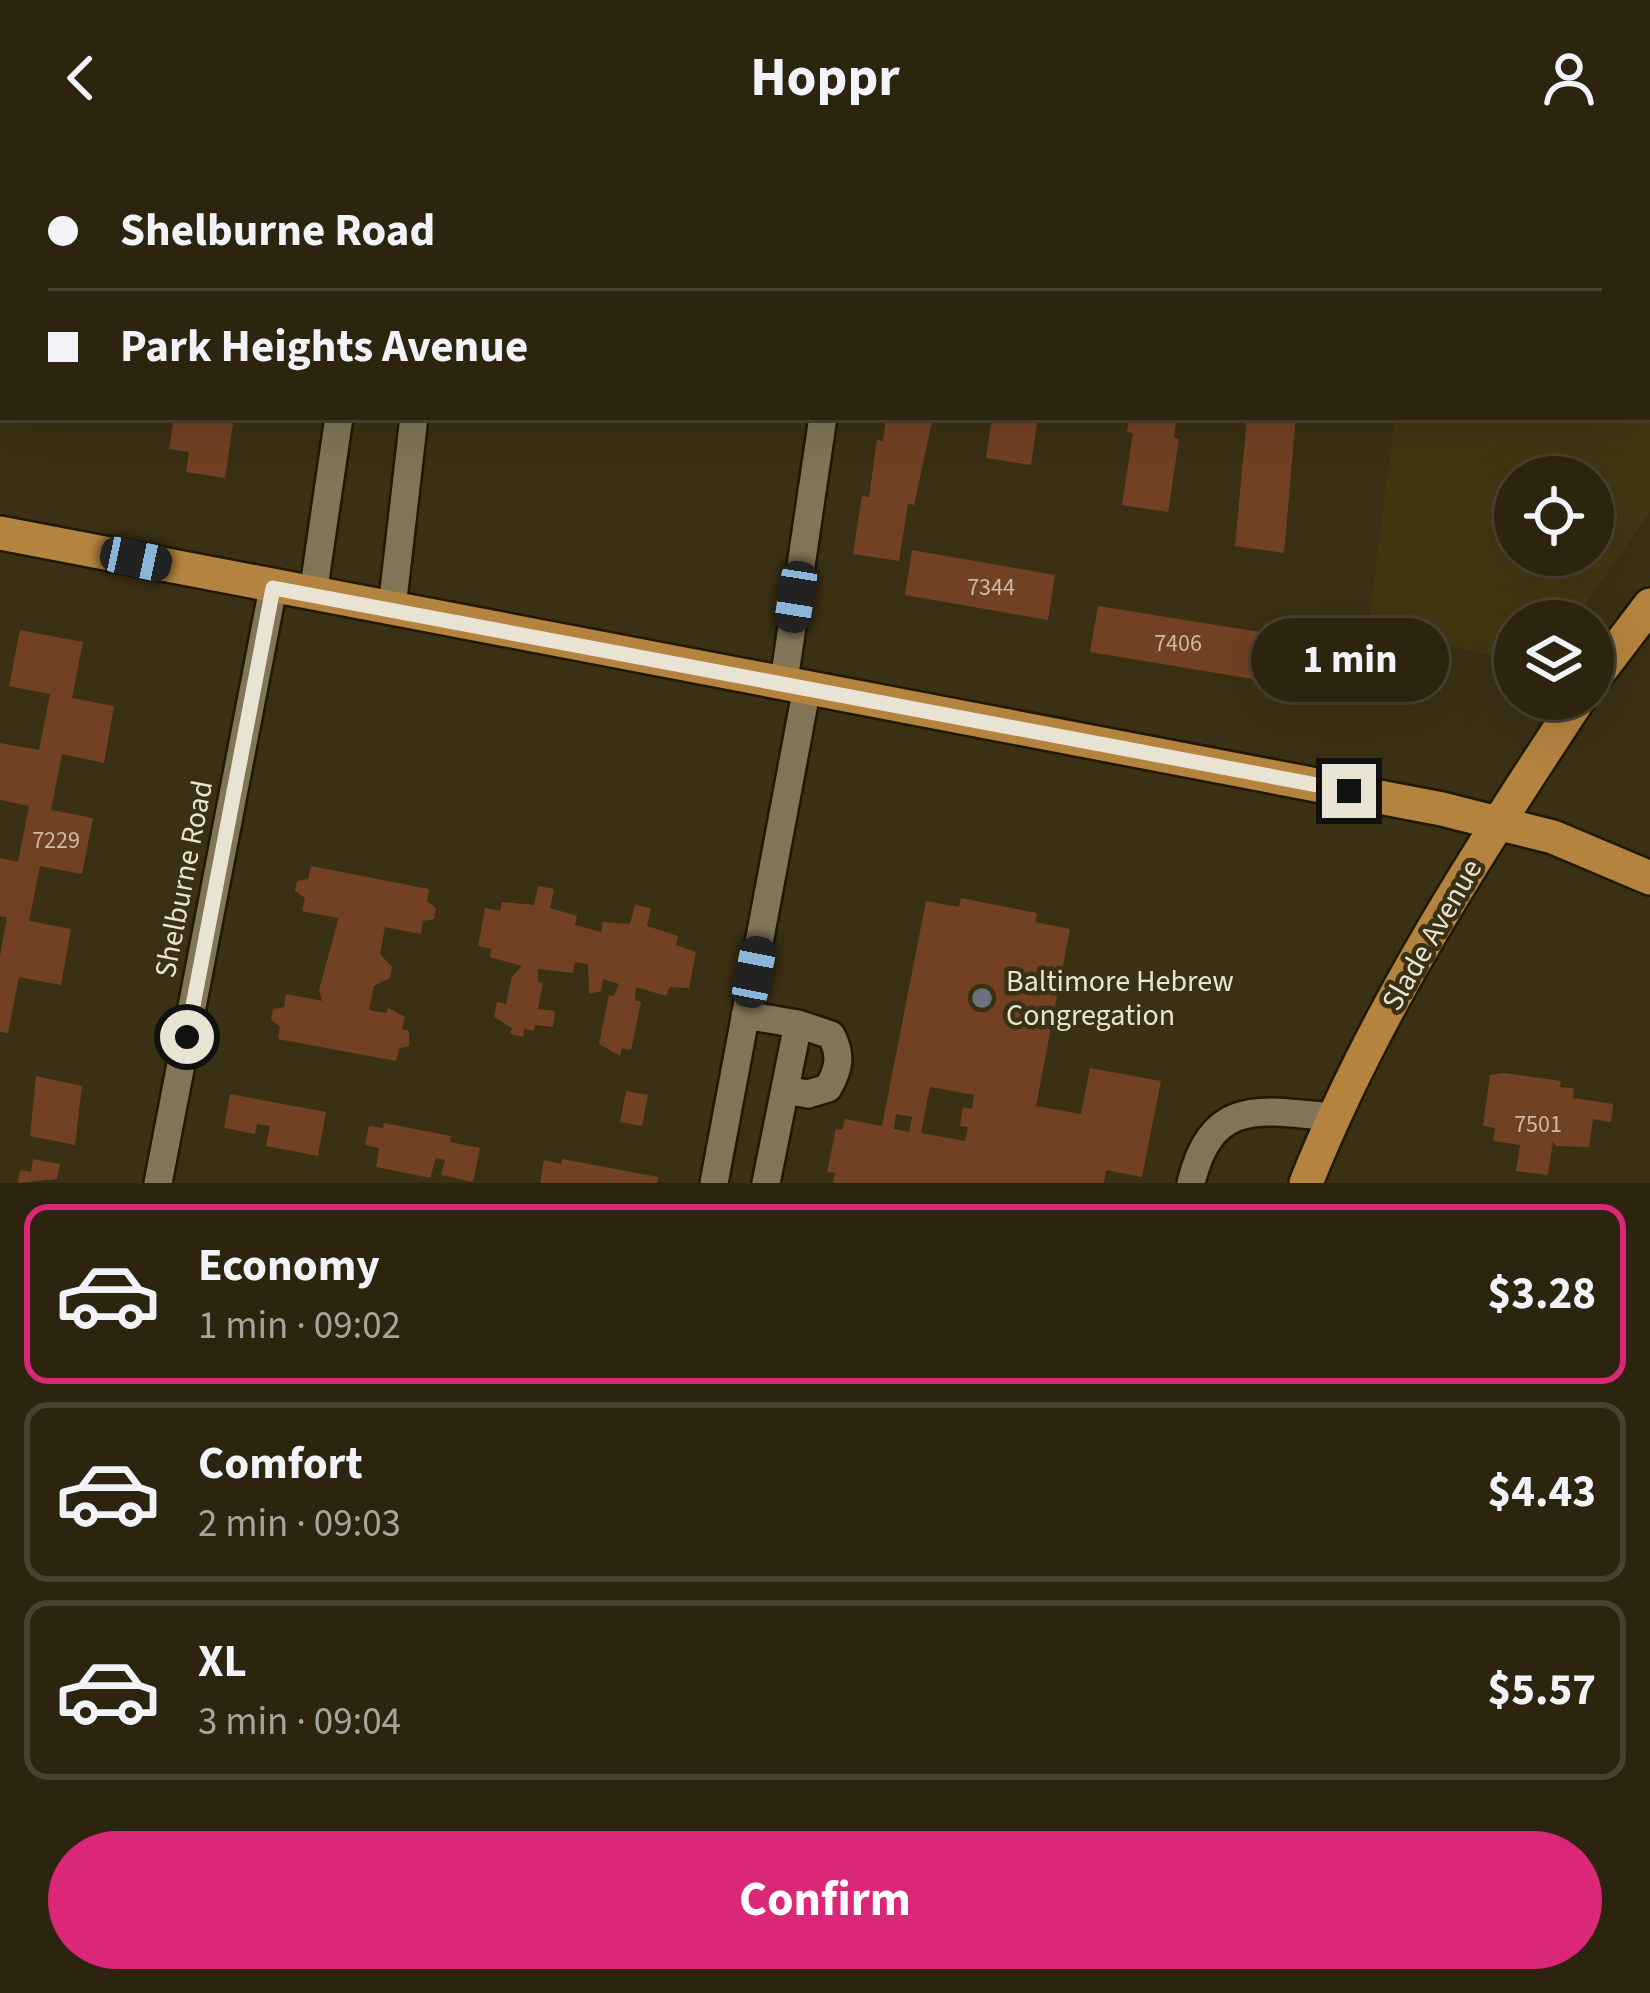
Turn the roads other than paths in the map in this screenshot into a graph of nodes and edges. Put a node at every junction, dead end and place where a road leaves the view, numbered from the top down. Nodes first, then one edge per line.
1 (339, 420) edge
2 (414, 420) edge
3 (824, 420) edge
4 (0, 533) edge
5 (273, 588) junction
6 (313, 594) junction
7 (1650, 605) edge
8 (392, 608) junction
9 (1614, 652) edge
10 (795, 684) junction
11 (1565, 720) edge
12 (1498, 821) junction
13 (1650, 878) edge
14 (745, 1015) junction
15 (798, 1024) junction
16 (785, 1090) junction
17 (1332, 1117) junction
18 (158, 1183) edge
19 (714, 1183) edge
20 (766, 1183) edge
21 (1191, 1183) edge
22 (1306, 1183) edge

1 - 6 street
2 - 8 street
3 - 10 street
4 - 5 main road
5 - 6 main road
5 - 18 street, Shelburne Road
6 - 8 main road
7 - 9 main road
8 - 10 main road
10 - 12 main road
10 - 14 street
11 - 12 main road, Slade Avenue
12 - 13 main road
12 - 17 main road, Slade Avenue
14 - 15 street
14 - 19 street
15 - 16 street
15 - 16 street
16 - 20 street
17 - 21 street
17 - 22 main road, Slade Avenue

